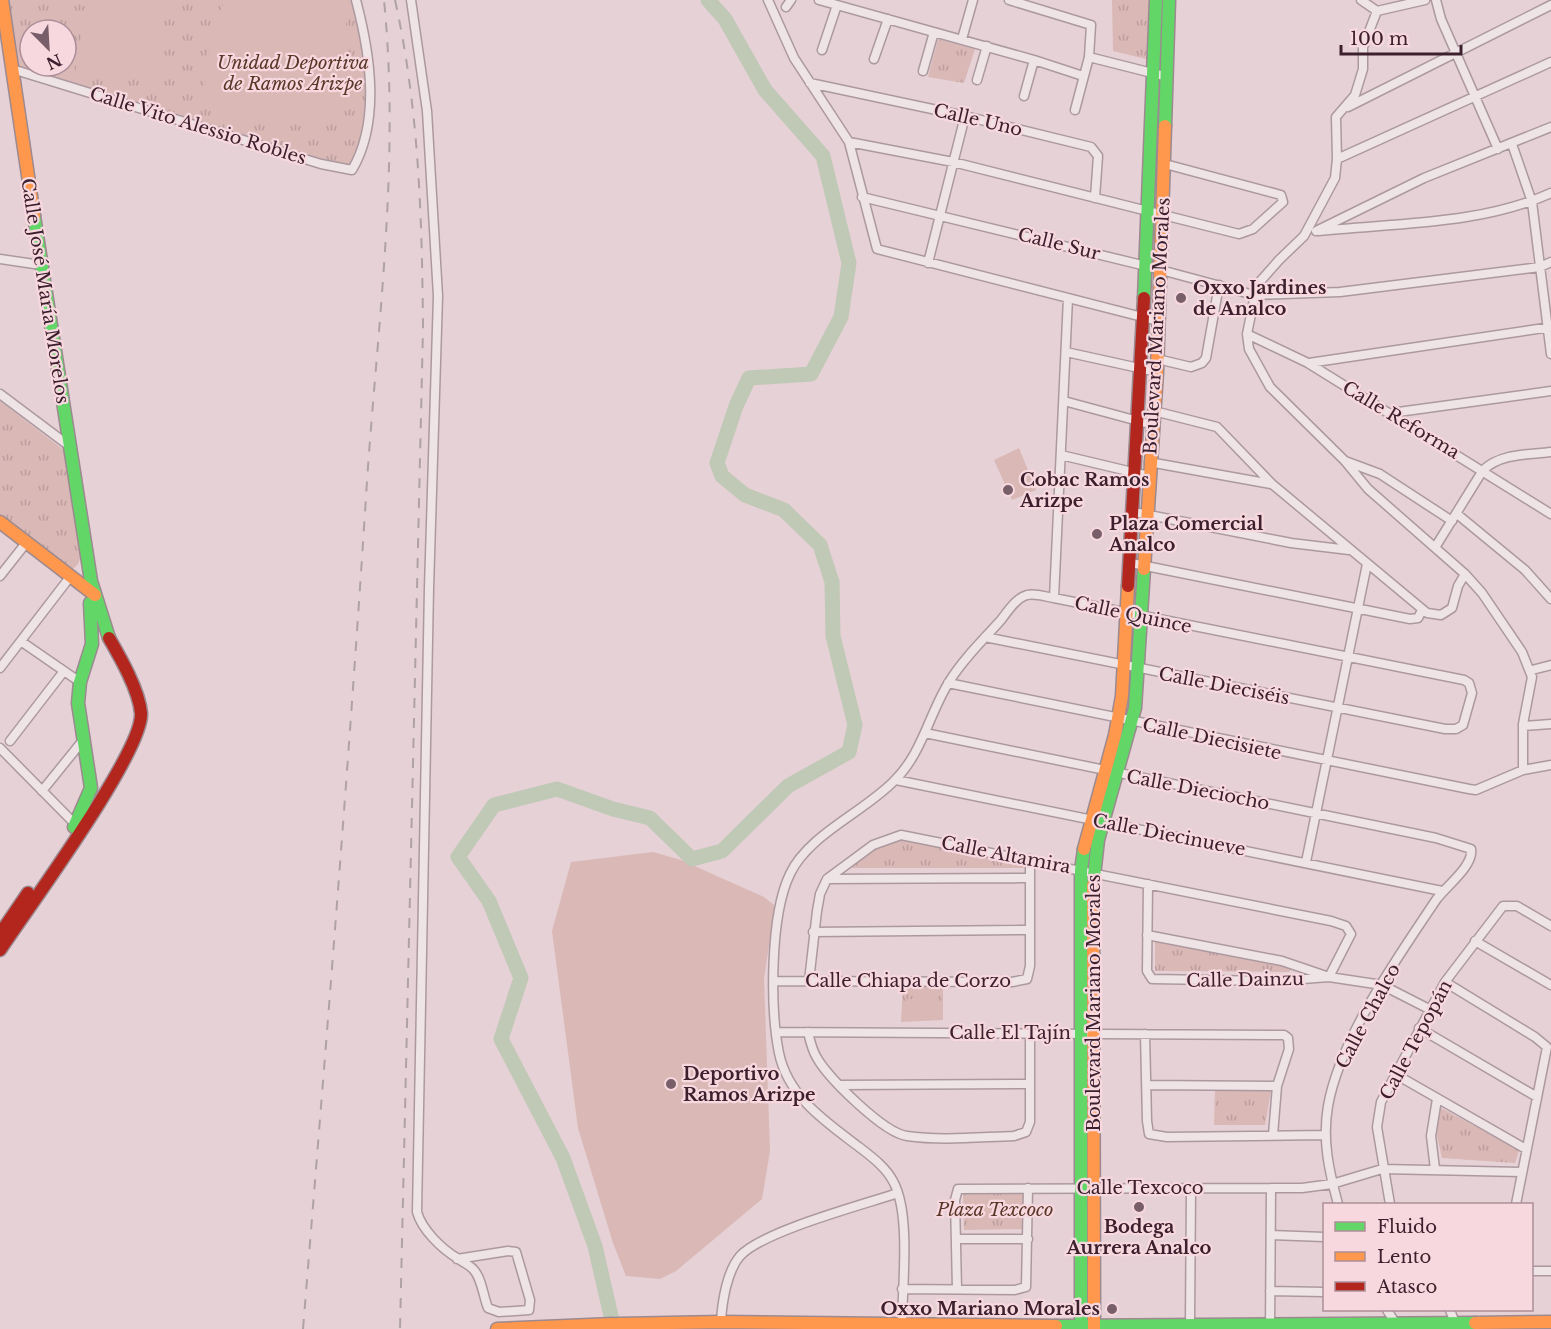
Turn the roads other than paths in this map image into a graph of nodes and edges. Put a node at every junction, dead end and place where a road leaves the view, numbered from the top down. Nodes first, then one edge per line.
1 (2, 0) edge
2 (356, 0) edge
3 (411, 0) edge
4 (768, 0) edge
5 (819, 0) edge
6 (973, 0) edge
7 (1009, 0) edge
8 (1156, 0) edge
9 (1169, 0) edge
10 (1361, 0) edge
11 (1425, 0) edge
12 (1436, 0) edge
13 (837, 5) junction
14 (1551, 5) edge
15 (1377, 11) junction
16 (888, 19) junction
17 (934, 32) junction
18 (962, 39) junction
19 (987, 46) junction
20 (822, 50) dead end
21 (1457, 54) junction
22 (1089, 57) junction
23 (874, 59) dead end
24 (1034, 60) junction
25 (1551, 62) edge
26 (12, 69) junction
27 (923, 71) dead end
28 (1155, 74) junction
29 (1083, 76) junction
30 (1168, 77) junction
31 (977, 80) dead end
32 (810, 83) junction
33 (1024, 96) dead end
34 (1476, 97) junction
35 (1075, 110) dead end
36 (1342, 110) junction
37 (965, 116) junction
38 (1551, 127) edge
39 (849, 142) junction
40 (1512, 144) junction
41 (1498, 149) junction
42 (1337, 159) junction
43 (953, 162) junction
44 (1166, 164) junction
45 (1551, 193) edge
46 (862, 197) junction
47 (1095, 198) junction
48 (1532, 202) junction
49 (1149, 212) junction
50 (941, 215) junction
51 (1163, 215) junction
52 (1316, 231) junction
53 (1304, 236) junction
54 (0, 259) edge
55 (1551, 262) edge
56 (928, 263) junction
57 (41, 265) junction
58 (1146, 266) junction
59 (1540, 267) junction
60 (1160, 269) junction
61 (1219, 285) junction
62 (1254, 295) junction
63 (1068, 297) junction
64 (1143, 317) junction
65 (1158, 321) junction
66 (1549, 328) edge
67 (1247, 334) junction
68 (1066, 352) junction
69 (1551, 354) edge
70 (1308, 363) junction
71 (1157, 365) junction
72 (1140, 368) junction
73 (1551, 391) edge
74 (0, 394) edge
75 (1064, 401) junction
76 (1154, 411) junction
77 (1391, 413) junction
78 (1136, 420) junction
79 (1153, 425) junction
80 (68, 445) junction
81 (1551, 452) edge
82 (1061, 455) junction
83 (1346, 461) junction
84 (1149, 462) junction
85 (1484, 470) junction
86 (1135, 472) junction
87 (1149, 476) junction
88 (1272, 484) junction
89 (1134, 512) junction
90 (1147, 514) junction
91 (1551, 514) edge
92 (1454, 518) junction
93 (0, 522) edge
94 (26, 543) junction
95 (1436, 546) junction
96 (1349, 550) junction
97 (1137, 564) junction
98 (1367, 564) junction
99 (1465, 574) junction
100 (0, 576) edge
101 (70, 577) junction
102 (92, 589) junction
103 (1054, 598) junction
104 (1551, 599) edge
105 (1358, 609) junction
106 (1422, 610) junction
107 (1126, 615) junction
108 (1140, 617) junction
109 (985, 637) junction
110 (22, 642) junction
111 (1346, 657) junction
112 (1551, 665) edge
113 (1124, 666) junction
114 (0, 668) edge
115 (1138, 669) junction
116 (64, 670) junction
117 (1532, 670) junction
118 (80, 682) junction
119 (948, 683) junction
120 (1336, 708) junction
121 (1119, 719) junction
122 (1133, 723) junction
123 (1551, 724) edge
124 (1463, 725) joint
125 (1523, 726) junction
126 (925, 733) junction
127 (84, 739) junction
128 (10, 741) dead end
129 (0, 748) edge
130 (1325, 762) junction
131 (1551, 765) edge
132 (1523, 770) junction
133 (1111, 772) junction
134 (896, 780) junction
135 (42, 791) junction
136 (1316, 813) junction
137 (1089, 820) junction
138 (1103, 823) junction
139 (78, 827) junction
140 (1471, 849) joint
141 (1030, 859) junction
142 (1306, 862) junction
143 (1087, 871) junction
144 (1029, 878) junction
145 (827, 879) junction
146 (1148, 884) junction
147 (1442, 891) junction
148 (1551, 926) edge
149 (1029, 930) junction
150 (813, 932) junction
151 (0, 934) edge
152 (1147, 935) junction
153 (1475, 940) junction
154 (0, 950) edge
155 (1329, 977) junction
156 (775, 981) junction
157 (809, 981) junction
158 (1445, 982) junction
159 (1382, 985) junction
160 (1551, 985) edge
161 (1428, 1009) junction
162 (1419, 1028) junction
163 (776, 1032) junction
164 (808, 1032) junction
165 (1030, 1034) junction
166 (1089, 1034) junction
167 (1145, 1034) junction
168 (1395, 1074) junction
169 (1030, 1084) junction
170 (840, 1085) junction
171 (1147, 1085) junction
172 (1277, 1086) junction
173 (1537, 1097) junction
174 (1437, 1099) junction
175 (1273, 1135) junction
176 (1324, 1135) junction
177 (1526, 1149) junction
178 (1382, 1169) junction
179 (1436, 1169) junction
180 (1521, 1172) junction
181 (1332, 1185) junction
182 (1028, 1188) junction
183 (1080, 1188) junction
184 (1094, 1188) junction
185 (1191, 1188) junction
186 (1271, 1188) junction
187 (898, 1193) junction
188 (1338, 1203) edge
189 (1390, 1203) edge
190 (1516, 1203) edge
191 (1271, 1235) junction
192 (1323, 1237) edge
193 (956, 1239) junction
194 (1028, 1239) junction
195 (457, 1258) junction
196 (1533, 1271) edge
197 (1551, 1271) edge
198 (902, 1289) junction
199 (957, 1289) junction
200 (1270, 1291) junction
201 (1323, 1292) edge
202 (1388, 1311) edge
203 (1450, 1311) edge
204 (721, 1322) junction
205 (1551, 1322) edge
206 (615, 1324) junction
207 (1190, 1324) junction
208 (1270, 1326) edge
209 (1397, 1326) edge
210 (1456, 1326) edge
211 (902, 1327) edge
212 (1081, 1327) edge
213 (1094, 1327) edge
214 (497, 1329) edge
215 (692, 1329) edge

1 - 26 street, Calle José María Morelos
2 - 26 street, Calle Vito Alessio Robles
3 - 195 street
4 - 32 street
5 - 13 street
6 - 18 street
7 - 22 street
8 - 28 street, Boulevard Mariano Morales
9 - 30 street, Boulevard Mariano Morales
10 - 15 street
11 - 15 street
12 - 21 street
13 - 16 street
13 - 20 street
14 - 21 street
15 - 36 street
16 - 17 street
16 - 23 street
17 - 18 street
17 - 27 street
18 - 19 street
19 - 24 street
19 - 31 street
21 - 34 street
21 - 36 street
22 - 28 street
22 - 29 street
24 - 29 street
24 - 33 street
25 - 34 street
26 - 57 street, Calle José María Morelos
28 - 30 street
28 - 49 street, Boulevard Mariano Morales
29 - 35 street
30 - 44 street, Boulevard Mariano Morales
32 - 37 street, Calle Uno
32 - 39 street
34 - 41 street
34 - 42 street
36 - 42 street
37 - 43 street
37 - 47 street, Calle Uno
38 - 40 street
39 - 43 street
39 - 46 street
40 - 41 street
40 - 48 street
41 - 52 street
42 - 53 street
43 - 47 street
43 - 50 street
44 - 51 street, Boulevard Mariano Morales
44 - 51 street
45 - 48 street
46 - 50 street, Calle Sur
46 - 56 street
47 - 49 street
48 - 52 street
48 - 59 street
49 - 51 street
49 - 58 street, Boulevard Mariano Morales
50 - 56 street
50 - 58 street, Calle Sur
51 - 60 street, Boulevard Mariano Morales
52 - 53 street
53 - 62 street
54 - 57 street
55 - 59 street, Calle Sur
56 - 63 street
57 - 80 street, Calle José María Morelos
58 - 60 street, Calle Sur
58 - 64 street, Boulevard Mariano Morales
59 - 62 street, Calle Sur
59 - 66 street
60 - 61 street, Calle Sur
60 - 65 street, Boulevard Mariano Morales
61 - 62 street, Calle Sur
61 - 71 street
62 - 67 street
63 - 64 street
63 - 68 street
64 - 65 street
64 - 72 street, Boulevard Mariano Morales
65 - 71 street, Boulevard Mariano Morales
66 - 69 street
66 - 70 street
67 - 70 street, Calle Reforma
67 - 83 street
68 - 72 street
68 - 75 street
70 - 77 street, Calle Reforma
71 - 72 street
71 - 76 street, Boulevard Mariano Morales
72 - 78 street, Boulevard Mariano Morales
73 - 77 street
74 - 80 street
75 - 78 street
75 - 82 street
76 - 79 street, Boulevard Mariano Morales
76 - 88 street
77 - 85 street, Calle Reforma
78 - 79 street
78 - 86 street, Boulevard Mariano Morales
79 - 84 street, Boulevard Mariano Morales
80 - 102 street, Calle José María Morelos
81 - 85 street
82 - 86 street
82 - 103 street
83 - 92 street
83 - 95 street
84 - 87 street, Boulevard Mariano Morales
84 - 88 street
85 - 91 street, Calle Reforma
85 - 92 street
86 - 87 street
86 - 89 street, Boulevard Mariano Morales
87 - 90 street, Boulevard Mariano Morales
88 - 96 street
89 - 90 street
89 - 97 street, Boulevard Mariano Morales
90 - 96 street
90 - 97 street, Boulevard Mariano Morales
92 - 95 street
92 - 104 street
93 - 94 street
94 - 100 street
94 - 101 street
95 - 99 street
96 - 98 street
97 - 105 street
97 - 107 street, Boulevard Mariano Morales
97 - 108 street, Boulevard Mariano Morales
98 - 105 street
98 - 106 street
99 - 106 street
99 - 117 street
101 - 102 street
101 - 110 street
102 - 118 street, Calle José María Morelos
102 - 139 street, Calle José María Morelos
103 - 107 street, Calle Quince
103 - 109 street, Calle Quince
105 - 106 street
105 - 111 street
107 - 108 street, Calle Quince
107 - 113 street, Boulevard Mariano Morales
108 - 111 street, Calle Quince
108 - 115 street, Boulevard Mariano Morales
109 - 113 street, Calle Dieciséis
109 - 119 street, Calle Quince
110 - 114 street
110 - 116 street
111 - 120 street
111 - 124 street, Calle Quince
112 - 117 street
113 - 115 street, Calle Dieciséis
113 - 121 street, Boulevard Mariano Morales
115 - 120 street, Calle Dieciséis
115 - 122 street, Boulevard Mariano Morales
116 - 118 street
116 - 128 street
117 - 125 street
118 - 127 street, Calle José María Morelos
119 - 121 street, Calle Diecisiete
119 - 126 street, Calle Quince
120 - 124 street, Calle Dieciséis
120 - 130 street
121 - 122 street, Calle Diecisiete
121 - 133 street, Boulevard Mariano Morales
122 - 130 street, Calle Diecisiete
122 - 133 street, Boulevard Mariano Morales
123 - 125 street
125 - 132 street
126 - 133 street, Calle Dieciocho
126 - 134 street, Calle Quince
127 - 135 street
127 - 139 street, Calle José María Morelos
129 - 135 street
130 - 132 street, Calle Diecisiete
130 - 136 street
131 - 132 street
133 - 136 street, Calle Dieciocho
133 - 137 street, Boulevard Mariano Morales
133 - 138 street, Boulevard Mariano Morales
134 - 137 street, Calle Diecinueve
134 - 156 street, Calle Quince
135 - 139 street
136 - 140 street, Calle Dieciocho
136 - 142 street
137 - 138 street, Calle Diecinueve
137 - 143 street, Boulevard Mariano Morales
138 - 142 street, Calle Diecinueve
138 - 143 street, Boulevard Mariano Morales
139 - 151 street, Calle José María Morelos
139 - 154 street, Calle José María Morelos
140 - 147 street, Calle Chalco
141 - 143 street, Calle Altamira
141 - 144 street, Calle Chiapa de Corzo
141 - 145 street, Calle Altamira
142 - 147 street, Calle Diecinueve
143 - 146 street, Calle Altamira
143 - 166 street, Boulevard Mariano Morales
144 - 145 street
144 - 149 street, Calle Chiapa de Corzo
145 - 150 street
146 - 152 street, Calle Dainzu
146 - 155 street, Calle Altamira
147 - 159 street, Calle Chalco
148 - 153 street, Calle Tepopán
149 - 150 street
149 - 157 street, Calle Chiapa de Corzo
150 - 157 street
152 - 155 street
152 - 155 street, Calle Dainzu
153 - 158 street, Calle Tepopán
153 - 160 street
155 - 159 street, Calle Dainzu
156 - 157 street, Calle Chiapa de Corzo
156 - 163 street, Calle Quince
158 - 161 street, Calle Tepopán
158 - 173 street
159 - 161 street, Calle Dainzu
159 - 176 street, Calle Chalco
161 - 162 street, Calle Tepopán
162 - 168 street, Calle Tepopán
162 - 173 street
163 - 164 street, Calle El Tajín
163 - 187 street, Calle Quince
164 - 165 street, Calle El Tajín
164 - 170 street
165 - 166 street, Calle El Tajín
165 - 169 street
166 - 167 street, Calle El Tajín
166 - 183 street, Boulevard Mariano Morales
166 - 184 street, Boulevard Mariano Morales
167 - 171 street
167 - 172 street, Calle El Tajín
168 - 174 street
168 - 178 street, Calle Tepopán
169 - 170 street
169 - 170 street
171 - 172 street
171 - 175 street
172 - 175 street, Calle El Tajín
173 - 177 street
174 - 177 street
174 - 179 street
175 - 176 street
176 - 181 street, Calle Chalco
177 - 180 street
178 - 179 street, Calle Texcoco
178 - 181 street, Calle Texcoco
178 - 189 street, Calle Tepopán
179 - 180 street, Calle Texcoco
180 - 190 street
181 - 186 street, Calle Texcoco
181 - 188 street, Calle Chalco
182 - 183 street, Calle Texcoco
182 - 193 street, Calle Texcoco
182 - 194 street
183 - 184 street, Calle Texcoco
183 - 212 street, Boulevard Mariano Morales
184 - 185 street, Calle Texcoco
184 - 213 street, Boulevard Mariano Morales
185 - 186 street, Calle Texcoco
185 - 207 street
186 - 191 street
187 - 198 street
187 - 204 street
191 - 192 street
191 - 200 street
193 - 194 street
193 - 199 street, Calle Texcoco
194 - 199 street
195 - 195 street
196 - 197 street
198 - 199 street
198 - 211 street
200 - 201 street
200 - 208 street
202 - 209 street
203 - 210 street
204 - 206 street
204 - 211 street
205 - 210 street
206 - 214 street
206 - 215 street
207 - 208 street
207 - 213 street
208 - 209 street
209 - 210 street
211 - 212 street
212 - 213 street

